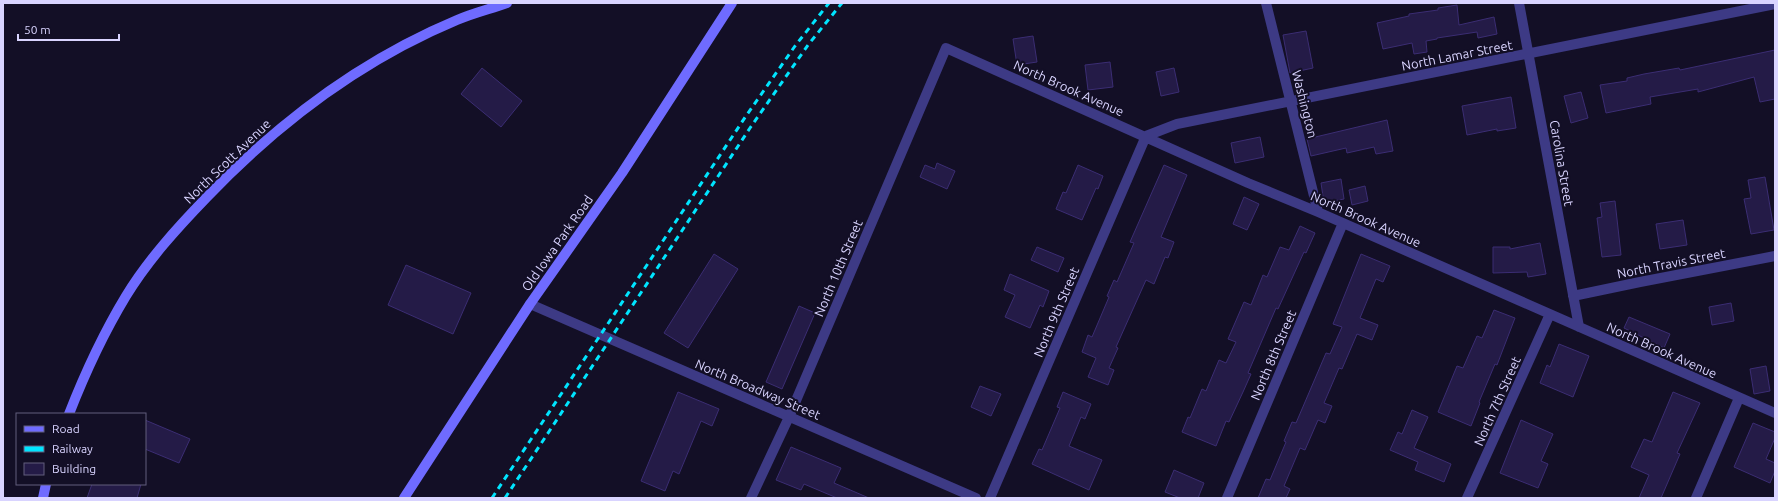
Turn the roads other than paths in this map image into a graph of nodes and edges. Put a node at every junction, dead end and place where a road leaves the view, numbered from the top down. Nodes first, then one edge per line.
1 (507, 3) edge
2 (732, 3) edge
3 (1266, 3) edge
4 (1519, 3) edge
5 (1775, 4) edge
6 (946, 48) joint
7 (1529, 54) junction
8 (1291, 101) junction
9 (1146, 136) junction
10 (1318, 212) junction
11 (1343, 223) junction
12 (1775, 256) edge
13 (1573, 296) junction
14 (530, 304) junction
15 (1550, 314) junction
16 (1579, 327) junction
17 (1739, 398) junction
18 (69, 413) edge
19 (1775, 413) edge
20 (789, 417) junction
21 (46, 485) edge
22 (43, 498) edge
23 (404, 498) edge
24 (752, 498) edge
25 (976, 498) edge
26 (990, 498) edge
27 (1226, 498) edge
28 (1467, 498) edge
29 (1696, 498) edge

1 - 18 main road, North Scott Avenue
2 - 14 main road, Old Iowa Park Road
3 - 8 street, Washington
4 - 7 street, Carolina Street
5 - 7 street, North Lamar Street
6 - 9 street, North Brook Avenue
6 - 20 street, North 10th Street
7 - 8 street, North Lamar Street
7 - 13 street, Carolina Street
8 - 9 street, North Lamar Street
8 - 10 street, Washington
9 - 10 street, North Brook Avenue
9 - 26 street, North 9th Street
10 - 11 street, North Brook Avenue
11 - 15 street, North Brook Avenue
11 - 27 street, North 8th Street
12 - 13 street, North Travis Street
13 - 16 street, Carolina Street
14 - 20 street, North Broadway Street
14 - 23 main road, Old Iowa Park Road
15 - 16 street, North Brook Avenue
15 - 28 street, North 7th Street
16 - 17 street, North Brook Avenue
17 - 19 street, North Brook Avenue
17 - 29 street
20 - 24 street, North 10th Street
20 - 25 street, North Broadway Street
21 - 22 main road

